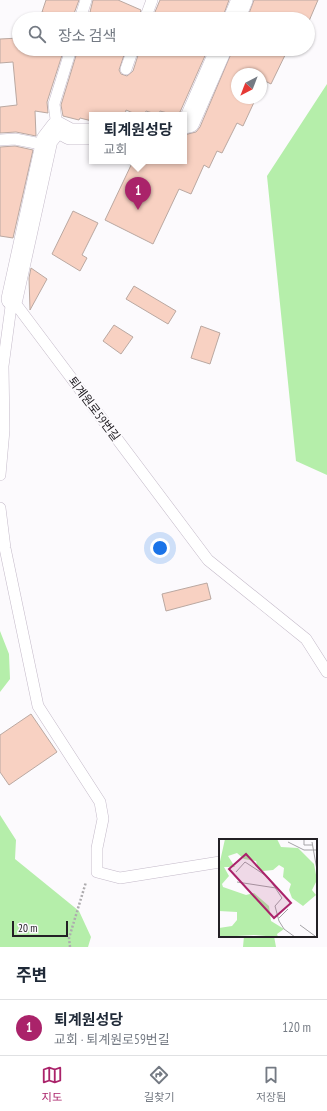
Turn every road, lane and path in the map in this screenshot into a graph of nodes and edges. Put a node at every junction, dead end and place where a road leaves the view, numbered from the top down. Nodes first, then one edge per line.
1 (86, 0) edge
2 (152, 0) edge
3 (242, 0) edge
4 (82, 12) edge
5 (148, 12) edge
6 (237, 12) edge
7 (69, 56) edge
8 (131, 56) edge
9 (218, 56) edge
10 (126, 69) dead end
11 (187, 122) edge
12 (57, 127) junction
13 (89, 134) edge
14 (0, 140) edge
15 (46, 145) junction
16 (12, 299) junction
17 (0, 476) edge
18 (0, 508) edge
19 (327, 672) edge
20 (219, 862) edge
21 (97, 864) junction
22 (70, 947) edge

1 - 4 lane
2 - 5 lane
3 - 6 street
7 - 12 lane
8 - 10 lane
9 - 11 street
12 - 13 street
12 - 15 street
14 - 15 lane
15 - 16 street
16 - 17 lane
16 - 19 lane, 퇴계원로59번길
18 - 21 lane
20 - 21 lane
21 - 22 path

